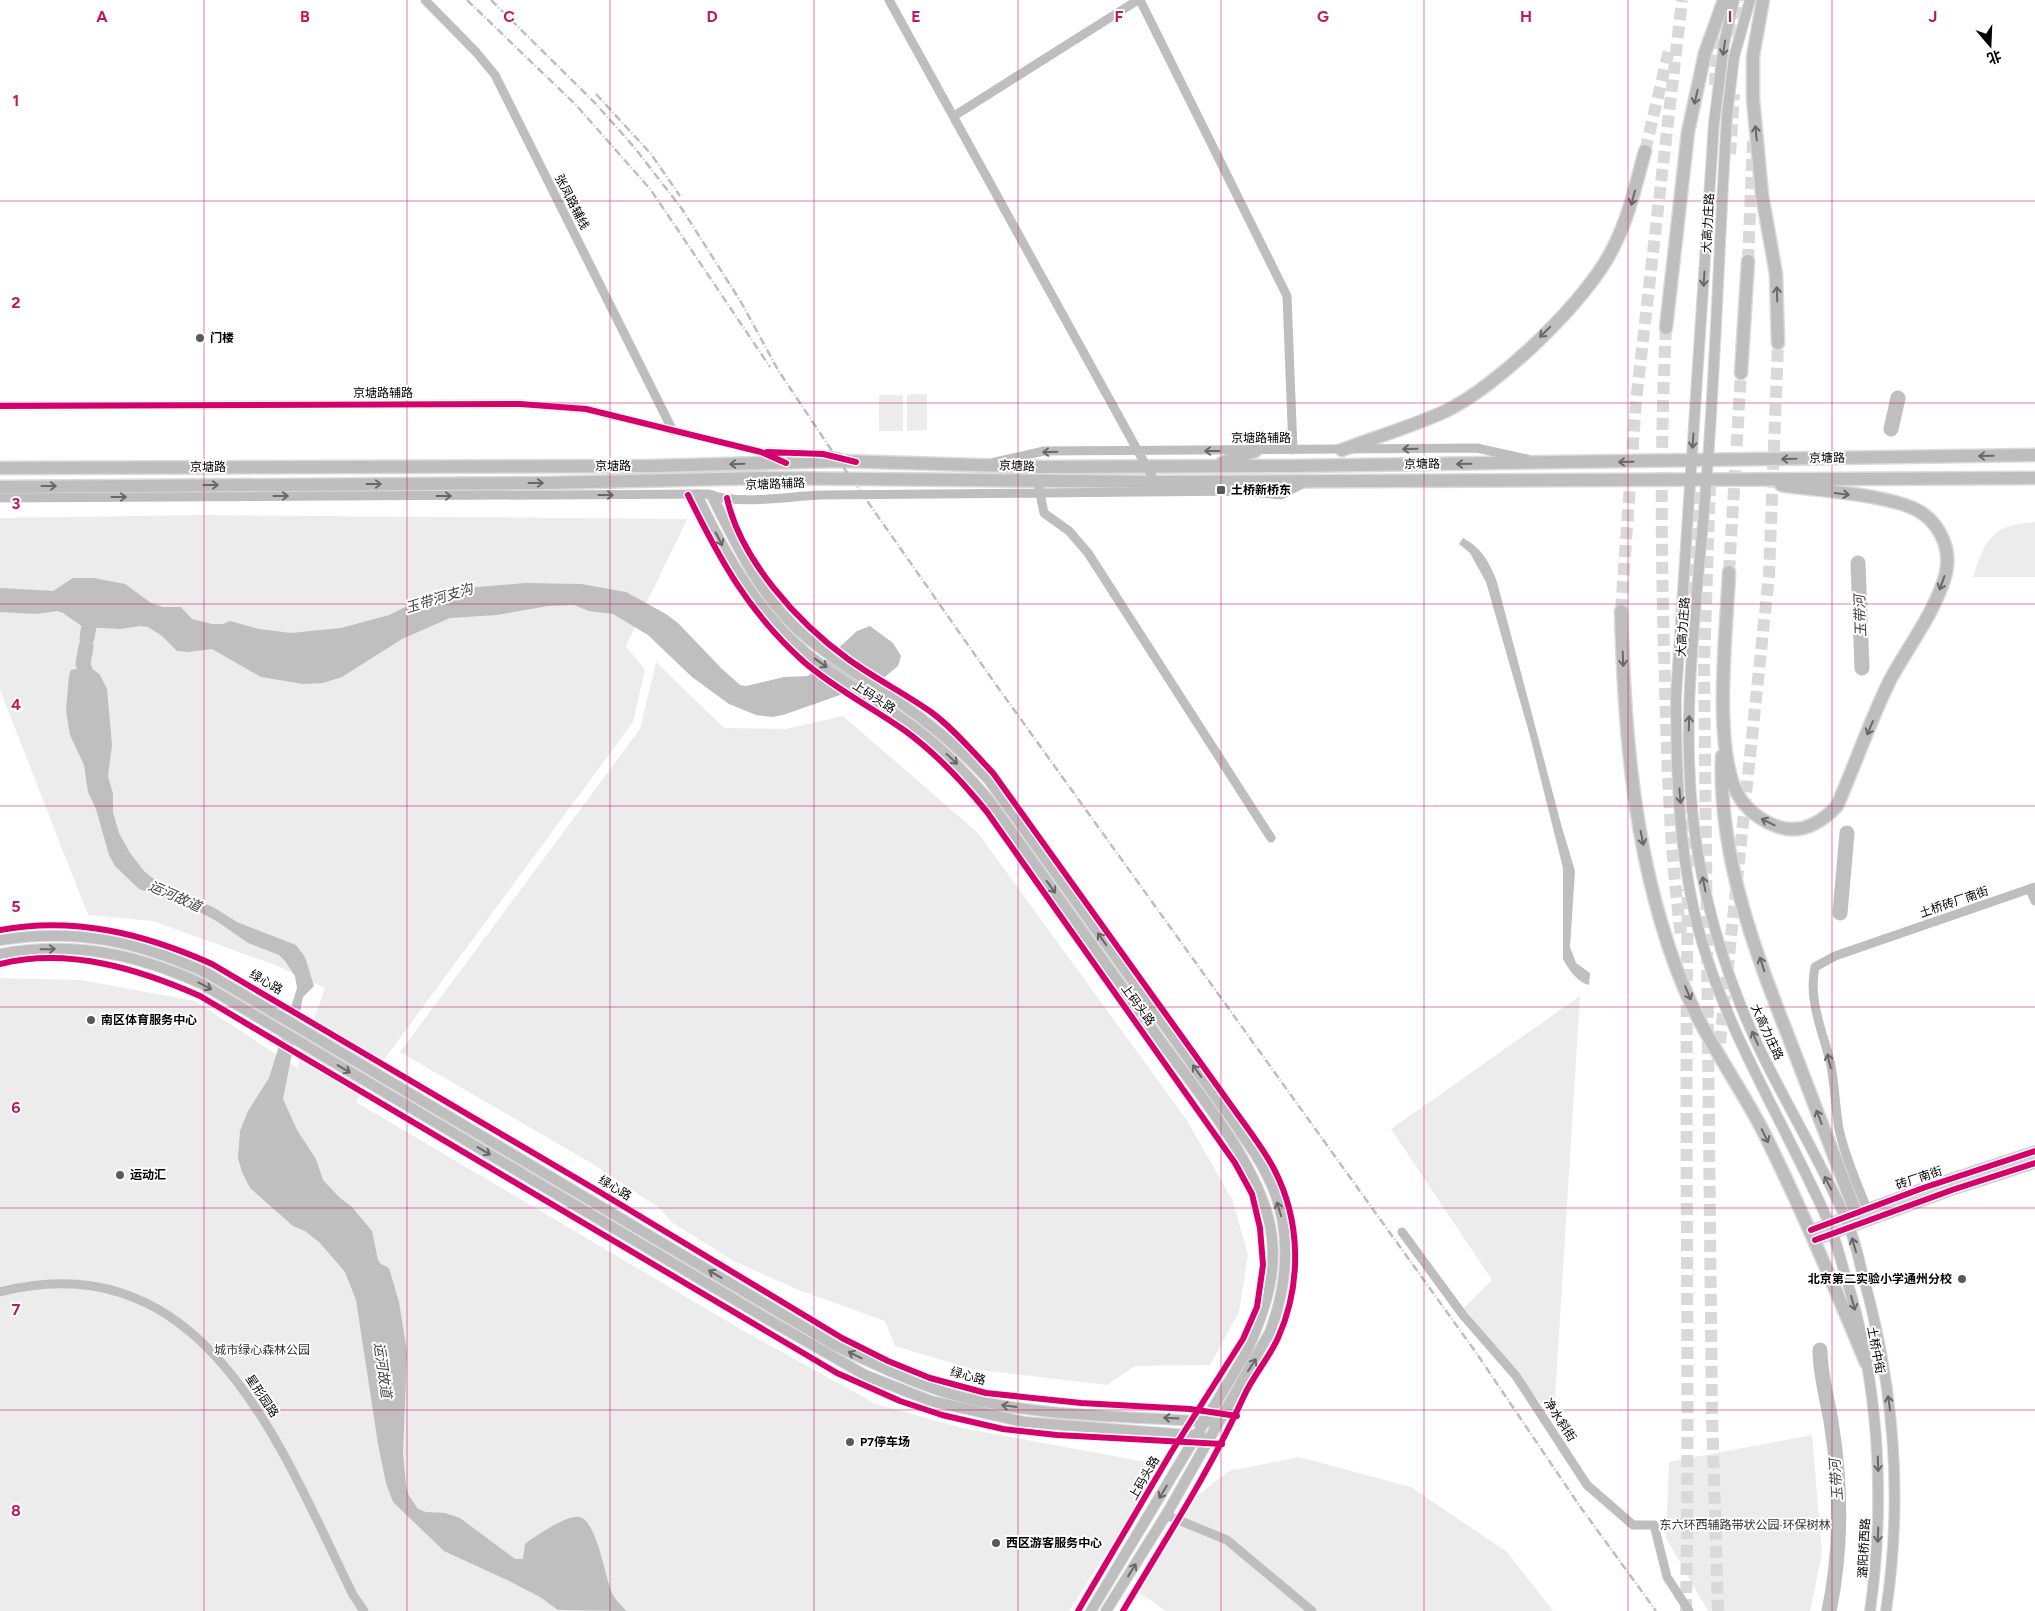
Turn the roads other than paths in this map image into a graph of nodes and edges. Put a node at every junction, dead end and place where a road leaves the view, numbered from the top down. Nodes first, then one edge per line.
1 (425, 0) edge
2 (889, 0) edge
3 (1139, 0) edge
4 (1724, 0) edge
5 (1734, 0) edge
6 (1750, 0) edge
7 (1763, 0) edge
8 (954, 116) junction
9 (1645, 151) tunnel mouth
10 (1748, 261) tunnel mouth
11 (1666, 328) tunnel mouth
12 (1778, 343) tunnel mouth
13 (1741, 373) tunnel mouth
14 (0, 406) edge
15 (673, 431) junction
16 (1293, 450) junction
17 (1342, 450) junction
18 (1255, 451) junction
19 (761, 452) junction
20 (1138, 452) junction
21 (2035, 455) edge
22 (1708, 460) junction
23 (1692, 461) junction
24 (856, 462) junction
25 (1544, 462) junction
26 (786, 463) junction
27 (978, 465) junction
28 (1147, 466) junction
29 (1215, 466) junction
30 (0, 468) edge
31 (2035, 478) edge
32 (1742, 479) junction
33 (1691, 480) junction
34 (1707, 480) junction
35 (1308, 481) junction
36 (1155, 482) junction
37 (1038, 486) junction
38 (0, 487) edge
39 (697, 495) junction
40 (712, 496) junction
41 (0, 498) edge
42 (1729, 572) tunnel mouth
43 (1621, 611) tunnel mouth
44 (1723, 720) junction
45 (1023, 827) junction
46 (1015, 836) junction
47 (1271, 838) dead end
48 (2032, 888) edge
49 (2035, 901) edge
50 (1076, 902) junction
51 (1066, 908) junction
52 (0, 940) edge
53 (0, 954) edge
54 (2035, 1151) edge
55 (2035, 1164) edge
56 (1854, 1216) junction
57 (1829, 1223) junction
58 (1402, 1232) dead end
59 (1832, 1234) junction
60 (1813, 1235) junction
61 (0, 1292) edge
62 (1866, 1363) junction
63 (1235, 1382) junction
64 (1206, 1421) junction
65 (1220, 1422) junction
66 (1197, 1436) junction
67 (1213, 1436) junction
68 (1173, 1476) junction
69 (1185, 1484) junction
70 (1879, 1486) joint
71 (1166, 1515) junction
72 (364, 1611) edge
73 (1091, 1611) edge
74 (1106, 1611) edge
75 (1312, 1611) edge
76 (1689, 1611) edge
77 (1870, 1611) edge
78 (1886, 1611) edge

1 - 15 street, 张凤路辅线
2 - 8 street
3 - 8 street
3 - 16 street
4 -> 11 highway
5 -> 23 main road, 大高力庄路
6 - 22 main road, 大高力庄路
12 -> 7 highway
8 - 20 street
9 -> 17 highway
10 - 13 highway
14 - 15 street, 京塘路辅路
15 - 19 street, 京塘路辅路
16 - 17 street, 京塘路辅路
16 - 18 street, 京塘路辅路
25 -> 17 street, 京塘路辅路
18 -> 20 street, 京塘路辅路
18 - 29 highway
19 - 24 street, 京塘路辅路
19 - 26 street, 京塘路辅路
20 -> 27 street, 京塘路辅路
20 - 28 street
21 -> 22 highway, 京塘路
22 - 23 highway, 京塘路
22 - 34 main road, 大高力庄路
23 -> 25 highway, 京塘路
23 - 33 main road, 大高力庄路
24 - 26 highway, 京塘路
24 - 27 highway, 京塘路
25 -> 29 highway, 京塘路
26 -> 30 highway, 京塘路
27 - 28 highway, 京塘路
28 - 29 highway, 京塘路
28 - 36 street
31 - 32 highway, 京塘路
32 - 34 highway, 京塘路
32 -> 44 highway
33 - 34 highway, 京塘路
33 - 35 highway, 京塘路
33 -> 57 main road, 大高力庄路
56 -> 34 main road, 大高力庄路
35 - 36 highway, 京塘路
35 - 37 street, 京塘路辅路
36 - 37 highway, 京塘路
38 -> 37 highway, 京塘路
37 - 40 street, 京塘路辅路
37 - 47 street
39 - 40 street, 京塘路辅路
41 -> 39 street, 京塘路辅路
39 -> 46 main road, 上码头路
40 - 45 main road, 上码头路
42 - 44 highway
43 -> 60 highway
56 -> 44 highway
45 - 46 main road
45 - 50 main road, 上码头路
46 -> 51 main road, 上码头路
48 - 49 street
56 -> 48 street, 土桥砖厂南街
50 - 51 main road
63 -> 50 main road, 上码头路
51 - 63 main road, 上码头路
64 -> 52 main road, 绿心路
53 -> 66 main road
54 - 56 main road, 砖厂南街
55 - 56 main road, 砖厂南街
56 - 57 main road, 砖厂南街
56 - 59 main road, 砖厂南街
78 -> 56 main road, 大高力庄路
57 - 59 main road, 土桥中街
57 - 60 main road, 砖厂南街
58 - 76 street, 净水斜街
59 - 60 main road, 砖厂南街
59 -> 62 main road, 土桥中街
60 - 62 highway
61 - 72 street, 星形园路
62 -> 70 main road, 土桥中街
63 - 64 main road, 上码头路
63 - 65 main road, 上码头路
64 - 65 main road, 绿心路
64 - 66 main road, 上码头路
65 - 67 main road, 上码头路
66 - 67 main road
66 - 68 main road, 上码头路
67 - 69 main road, 上码头路
68 - 69 main road
68 -> 73 main road, 上码头路
69 - 71 main road, 上码头路
70 -> 77 main road, 潞阳桥西路
74 -> 71 main road, 上码头路
71 - 75 street

